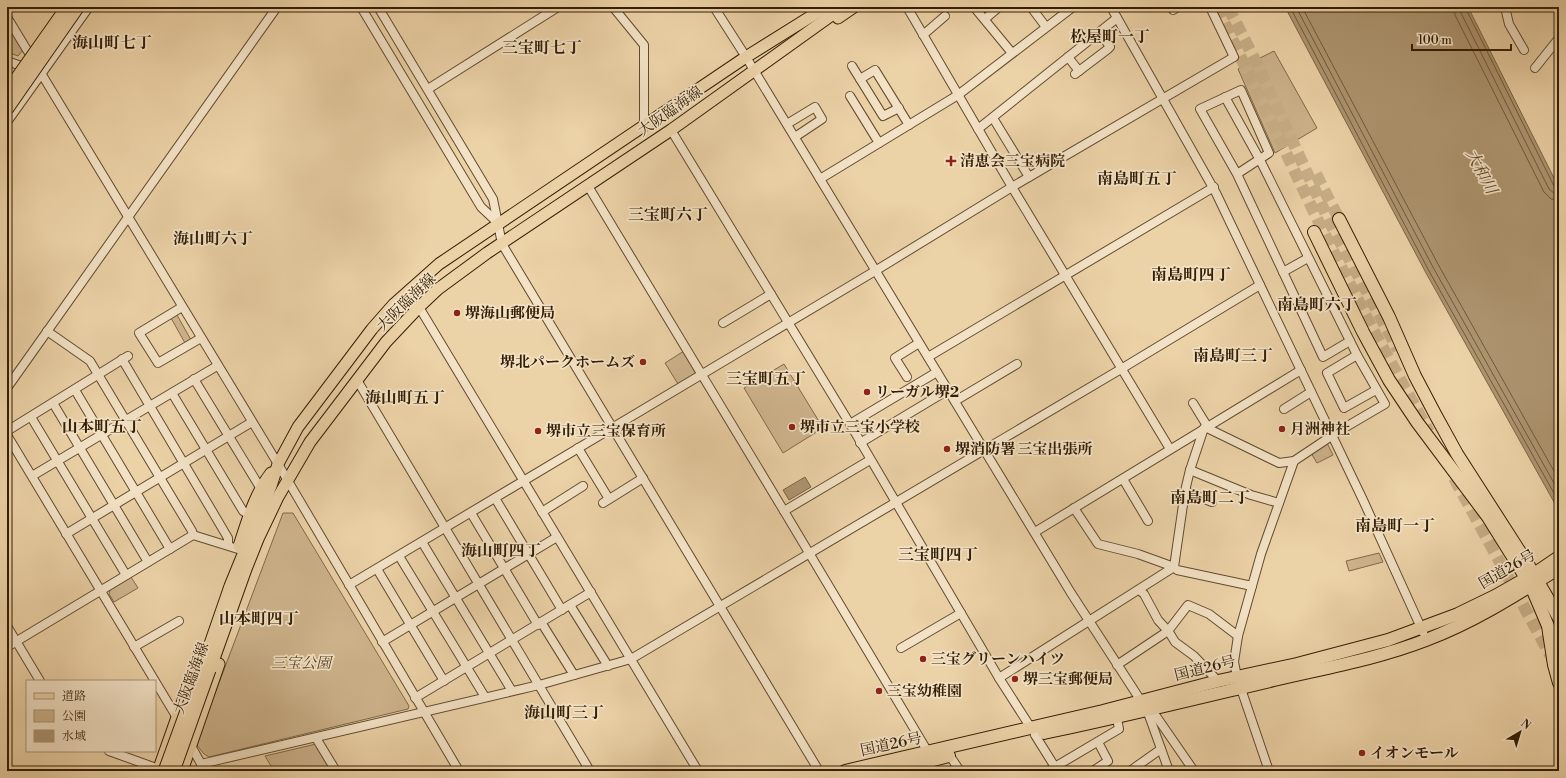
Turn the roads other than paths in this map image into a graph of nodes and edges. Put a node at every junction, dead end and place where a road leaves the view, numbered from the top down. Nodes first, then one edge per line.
1 (68, 7) edge
2 (78, 7) edge
3 (89, 7) edge
4 (277, 7) edge
5 (361, 7) edge
6 (378, 7) edge
7 (558, 7) edge
8 (613, 7) edge
9 (714, 7) edge
10 (815, 7) edge
11 (826, 7) edge
12 (843, 7) edge
13 (854, 7) edge
14 (907, 7) edge
15 (974, 7) edge
16 (999, 7) edge
17 (1031, 7) edge
18 (1073, 7) edge
19 (1110, 7) edge
20 (1210, 7) edge
21 (1505, 7) edge
22 (945, 16) dead end
23 (7, 17) edge
24 (1118, 18) junction
25 (985, 19) junction
26 (1046, 27) junction
27 (1100, 32) junction
28 (923, 35) junction
29 (1559, 38) edge
30 (1524, 50) dead end
31 (1012, 53) junction
32 (746, 57) junction
33 (1068, 57) junction
34 (7, 61) edge
35 (852, 66) dead end
36 (1535, 68) dead end
37 (754, 70) junction
38 (41, 73) junction
39 (860, 79) junction
40 (428, 89) junction
41 (7, 92) edge
42 (958, 95) junction
43 (850, 96) dead end
44 (1224, 97) junction
45 (1163, 99) junction
46 (7, 108) edge
47 (899, 108) junction
48 (993, 118) junction
49 (7, 122) edge
50 (787, 124) junction
51 (909, 125) junction
52 (644, 126) junction
53 (978, 129) junction
54 (671, 130) junction
55 (795, 137) junction
56 (879, 143) junction
57 (1260, 160) junction
58 (1237, 174) junction
59 (1029, 177) junction
60 (820, 179) junction
61 (588, 186) junction
62 (1012, 187) junction
63 (1214, 187) junction
64 (127, 217) junction
65 (1339, 219) tunnel mouth
66 (498, 224) junction
67 (1314, 232) dead end
68 (502, 244) junction
69 (1308, 258) junction
70 (875, 271) junction
71 (1283, 272) junction
72 (1065, 275) junction
73 (1260, 285) junction
74 (771, 294) junction
75 (182, 307) junction
76 (419, 307) junction
77 (788, 322) junction
78 (723, 323) dead end
79 (48, 331) junction
80 (201, 338) junction
81 (1350, 341) junction
82 (919, 343) junction
83 (1357, 355) junction
84 (928, 357) junction
85 (1017, 364) dead end
86 (217, 366) junction
87 (1121, 370) junction
88 (1301, 370) junction
89 (937, 372) junction
90 (701, 374) junction
91 (99, 375) junction
92 (907, 377) dead end
93 (194, 379) junction
94 (357, 380) junction
95 (7, 388) edge
96 (75, 390) junction
97 (948, 390) junction
98 (1376, 390) junction
99 (1311, 392) junction
100 (172, 393) junction
101 (955, 401) junction
102 (53, 403) junction
103 (1193, 403) dead end
104 (149, 406) junction
105 (1284, 409) dead end
106 (31, 417) junction
107 (125, 420) junction
108 (252, 422) junction
109 (850, 424) junction
110 (1206, 427) junction
111 (612, 428) junction
112 (7, 431) edge
113 (101, 434) junction
114 (7, 435) edge
115 (1332, 435) junction
116 (228, 436) junction
117 (860, 443) junction
118 (79, 448) junction
119 (578, 448) junction
120 (1170, 449) junction
121 (206, 450) junction
122 (984, 450) junction
123 (870, 460) junction
124 (57, 461) junction
125 (1294, 461) junction
126 (183, 464) junction
127 (278, 464) junction
128 (1190, 470) junction
129 (32, 476) junction
130 (160, 478) junction
131 (642, 478) junction
132 (1122, 479) junction
133 (287, 480) junction
134 (523, 481) junction
135 (583, 486) dead end
136 (261, 489) junction
137 (1185, 490) junction
138 (136, 492) junction
139 (495, 498) junction
140 (1212, 502) dead end
141 (896, 503) junction
142 (1279, 504) junction
143 (114, 505) junction
144 (1074, 508) junction
145 (272, 509) junction
146 (784, 511) junction
147 (542, 512) junction
148 (471, 513) junction
149 (249, 515) junction
150 (91, 518) junction
151 (1148, 521) dead end
152 (446, 528) junction
153 (1034, 532) junction
154 (66, 534) junction
155 (193, 535) junction
156 (557, 537) junction
157 (422, 542) junction
158 (233, 547) junction
159 (170, 549) junction
160 (529, 554) junction
161 (809, 554) junction
162 (399, 556) junction
163 (148, 562) junction
164 (1558, 563) edge
165 (1174, 567) junction
166 (377, 569) junction
167 (504, 569) junction
168 (126, 576) junction
169 (1532, 580) junction
170 (479, 584) junction
171 (349, 586) junction
172 (1252, 586) junction
173 (1139, 590) junction
174 (100, 591) junction
175 (591, 592) junction
176 (456, 598) junction
177 (570, 605) junction
178 (721, 607) junction
179 (562, 610) junction
180 (433, 612) junction
181 (961, 613) junction
182 (1559, 618) edge
183 (179, 621) dead end
184 (1089, 622) junction
185 (539, 624) junction
186 (411, 625) junction
187 (7, 626) edge
188 (1421, 628) junction
189 (1168, 630) junction
190 (1238, 636) junction
191 (512, 640) junction
192 (1426, 640) junction
193 (16, 641) junction
194 (382, 642) junction
195 (7, 647) edge
196 (134, 647) junction
197 (901, 648) dead end
198 (490, 654) junction
199 (631, 659) junction
200 (1117, 665) junction
201 (608, 666) junction
202 (467, 667) junction
203 (206, 669) junction
204 (574, 675) junction
205 (999, 678) junction
206 (39, 680) edge
207 (155, 680) edge
208 (444, 681) junction
209 (1218, 681) junction
210 (156, 682) edge
211 (1238, 683) junction
212 (1559, 683) edge
213 (539, 685) junction
214 (512, 691) junction
215 (485, 697) junction
216 (415, 698) junction
217 (1144, 706) junction
218 (423, 712) junction
219 (177, 716) junction
220 (1117, 718) junction
221 (1033, 731) junction
222 (316, 738) junction
223 (1098, 742) junction
224 (191, 747) junction
225 (1161, 749) junction
226 (112, 752) edge
227 (928, 752) junction
228 (950, 756) junction
229 (203, 768) edge
230 (160, 770) edge
231 (1054, 770) edge
232 (174, 771) edge
233 (182, 771) edge
234 (336, 771) edge
235 (459, 771) edge
236 (590, 771) edge
237 (698, 771) edge
238 (819, 771) edge
239 (844, 771) edge
240 (890, 771) edge
241 (960, 771) edge
242 (1093, 771) edge
243 (1130, 771) edge
244 (1169, 771) edge
245 (1194, 771) edge
246 (1269, 771) edge

1 - 41 highway, bridge
2 - 46 highway, bridge
3 - 38 street
4 - 64 street
5 - 66 street
6 - 40 street
7 - 40 street
8 - 52 street
9 - 32 street
10 - 32 main road
11 - 32 main road, 大阪臨海線
12 - 37 main road, 大阪臨海線
13 - 37 main road
14 - 28 street
15 - 25 street
16 - 25 street
17 - 26 street
18 - 26 street
19 - 24 street
20 - 45 street
21 - 30 street
22 - 28 street
23 - 38 street
24 - 27 street
24 - 45 street
25 - 31 street
26 - 31 street
27 - 33 street
27 - 33 street
28 - 42 street
29 - 36 street
31 - 42 street
32 - 37 street
32 - 52 main road, 大阪臨海線
33 - 48 street
34 - 38 street
35 - 39 street
37 - 50 street
37 - 54 main road, 大阪臨海線
38 - 49 street
38 - 64 street
39 - 47 street
39 - 47 street
40 - 66 street
42 - 51 street
42 - 53 street
43 - 56 street
44 - 57 street
44 - 57 street
44 - 58 street
45 - 59 street
45 - 63 street
47 - 51 street
48 - 53 street
48 - 59 street
50 - 55 street
50 - 55 street
51 - 56 street
52 - 66 main road, 大阪臨海線
53 - 62 street
54 - 61 main road, 大阪臨海線
54 - 74 street
55 - 60 street
56 - 60 street
57 - 58 street
57 - 69 street
58 - 71 street
59 - 62 street
60 - 70 street
61 - 68 main road, 大阪臨海線
61 - 90 street
62 - 70 street
62 - 72 street
63 - 72 street
63 - 73 street
64 - 75 street
64 - 79 street
65 - 169 highway
66 - 68 street
66 - 127 main road, 大阪臨海線
67 - 169 highway
68 - 76 main road, 大阪臨海線
68 - 111 street
69 - 71 street
69 - 81 street
70 - 77 street
70 - 82 street
71 - 81 street
72 - 84 street
72 - 87 street
73 - 87 street
73 - 88 street
74 - 77 street
74 - 78 street
75 - 80 street
75 - 80 street
76 - 94 main road, 大阪臨海線
76 - 134 street
77 - 90 street
77 - 109 street
79 - 91 street
79 - 95 street
80 - 86 street
81 - 83 street
82 - 84 street
82 - 92 street
83 - 98 street
83 - 98 street
84 - 89 street
85 - 101 street
86 - 93 street
86 - 108 street
87 - 120 street
87 - 122 street
88 - 99 street
88 - 110 street
89 - 97 street
89 - 109 street
90 - 111 street
90 - 146 street
91 - 96 street
91 - 104 street
91 - 107 street
93 - 100 street
93 - 116 street
94 - 133 main road, 大阪臨海線
94 - 152 street
96 - 102 street
96 - 113 street
97 - 101 street
97 - 117 street
98 - 115 street
99 - 105 street
99 - 115 street
100 - 104 street
100 - 121 street
101 - 122 street
102 - 106 street
102 - 118 street
103 - 110 street
104 - 107 street
104 - 126 street
106 - 112 street
106 - 124 street
107 - 113 street
107 - 130 street
108 - 116 street
108 - 127 street
109 - 117 street
110 - 120 street
110 - 125 street
110 - 128 street
111 - 119 street
111 - 131 street
113 - 118 street
113 - 138 street
114 - 129 street
115 - 125 street
115 - 188 street
116 - 121 street
116 - 136 street
117 - 123 street
118 - 124 street
118 - 143 street
119 - 131 street
119 - 134 street
120 - 132 street
121 - 126 street
121 - 149 street
122 - 141 street
122 - 153 street
123 - 141 street
123 - 146 street
124 - 129 street
124 - 150 street
125 - 142 street
126 - 130 street
126 - 158 street
127 - 133 street
127 - 136 main road
127 - 203 main road, 大阪臨海線
128 - 137 street
128 - 142 street
129 - 154 street
130 - 138 street
130 - 155 street
131 - 178 street
132 - 144 street
132 - 151 street
133 - 145 main road, 大阪臨海線
133 - 171 street
134 - 139 street
134 - 147 street
135 - 147 street
136 - 149 main road
137 - 140 street
137 - 165 street
138 - 143 street
138 - 159 street
139 - 148 street
139 - 160 street
141 - 161 street
141 - 181 street
142 - 172 street
143 - 150 street
143 - 163 street
144 - 153 street
144 - 165 street
145 - 203 main road, 大阪臨海線
145 - 224 main road
146 - 161 street
147 - 156 street
148 - 152 street
148 - 167 street
149 - 158 main road
150 - 154 street
150 - 168 street
152 - 157 street
152 - 170 street
153 - 184 street
154 - 174 street
155 - 158 street
155 - 159 street
156 - 160 street
156 - 175 street
157 - 162 street
157 - 176 street
158 - 219 main road
159 - 163 street
160 - 167 street
160 - 179 street
161 - 178 street
161 - 227 street
162 - 166 street
162 - 180 street
163 - 168 street
164 - 169 highway, 国道26号
165 - 172 street
165 - 173 street
166 - 171 street
166 - 186 street
167 - 170 street
167 - 185 street
168 - 174 street
169 - 182 highway
169 - 188 highway, 国道26号
169 - 192 highway, 国道26号
169 - 212 highway
170 - 176 street
170 - 191 street
171 - 194 street
172 - 190 street
173 - 184 street
173 - 189 street
174 - 193 street
174 - 196 street
175 - 177 street
175 - 199 street
176 - 180 street
176 - 198 street
177 - 179 street
177 - 201 street
178 - 199 street
178 - 238 street
179 - 185 street
180 - 186 street
180 - 202 street
181 - 197 street
181 - 205 street
183 - 196 street
184 - 200 street
184 - 205 street
185 - 191 street
185 - 204 street
186 - 194 street
186 - 208 street
187 - 193 street
188 - 192 street
188 - 211 highway, 国道26号
189 - 190 street
189 - 200 street
189 - 209 street
190 - 211 street
191 - 198 street
191 - 213 street
192 - 211 highway, 国道26号
193 - 195 street
193 - 206 street
194 - 216 street
196 - 207 street
198 - 202 street
198 - 214 street
199 - 201 street
199 - 237 street
200 - 217 street
201 - 204 street
202 - 208 street
202 - 215 street
203 - 230 main road, 大阪臨海線, bridge
203 - 232 main road, 大阪臨海線, bridge
204 - 213 street
205 - 221 street
208 - 216 street
209 - 211 highway, 国道26号
209 - 217 highway, 国道26号
210 - 219 street
211 - 217 highway, 国道26号
211 - 246 street
213 - 214 street
213 - 236 street
214 - 215 street
215 - 218 street
216 - 218 street
217 - 220 highway, 国道26号
217 - 221 highway, 国道26号
217 - 225 street
217 - 245 street
218 - 222 street
218 - 235 street
219 - 224 street
219 - 230 main road
220 - 221 highway, 国道26号
220 - 223 street
221 - 227 highway, 国道26号
221 - 228 highway, 国道26号
221 - 231 street
222 - 229 street
222 - 234 street
223 - 231 street
223 - 242 street
224 - 229 street
224 - 233 main road
225 - 243 street
225 - 244 street
226 - 230 street
227 - 239 highway, 国道26号
228 - 240 highway, 国道26号
228 - 241 street

